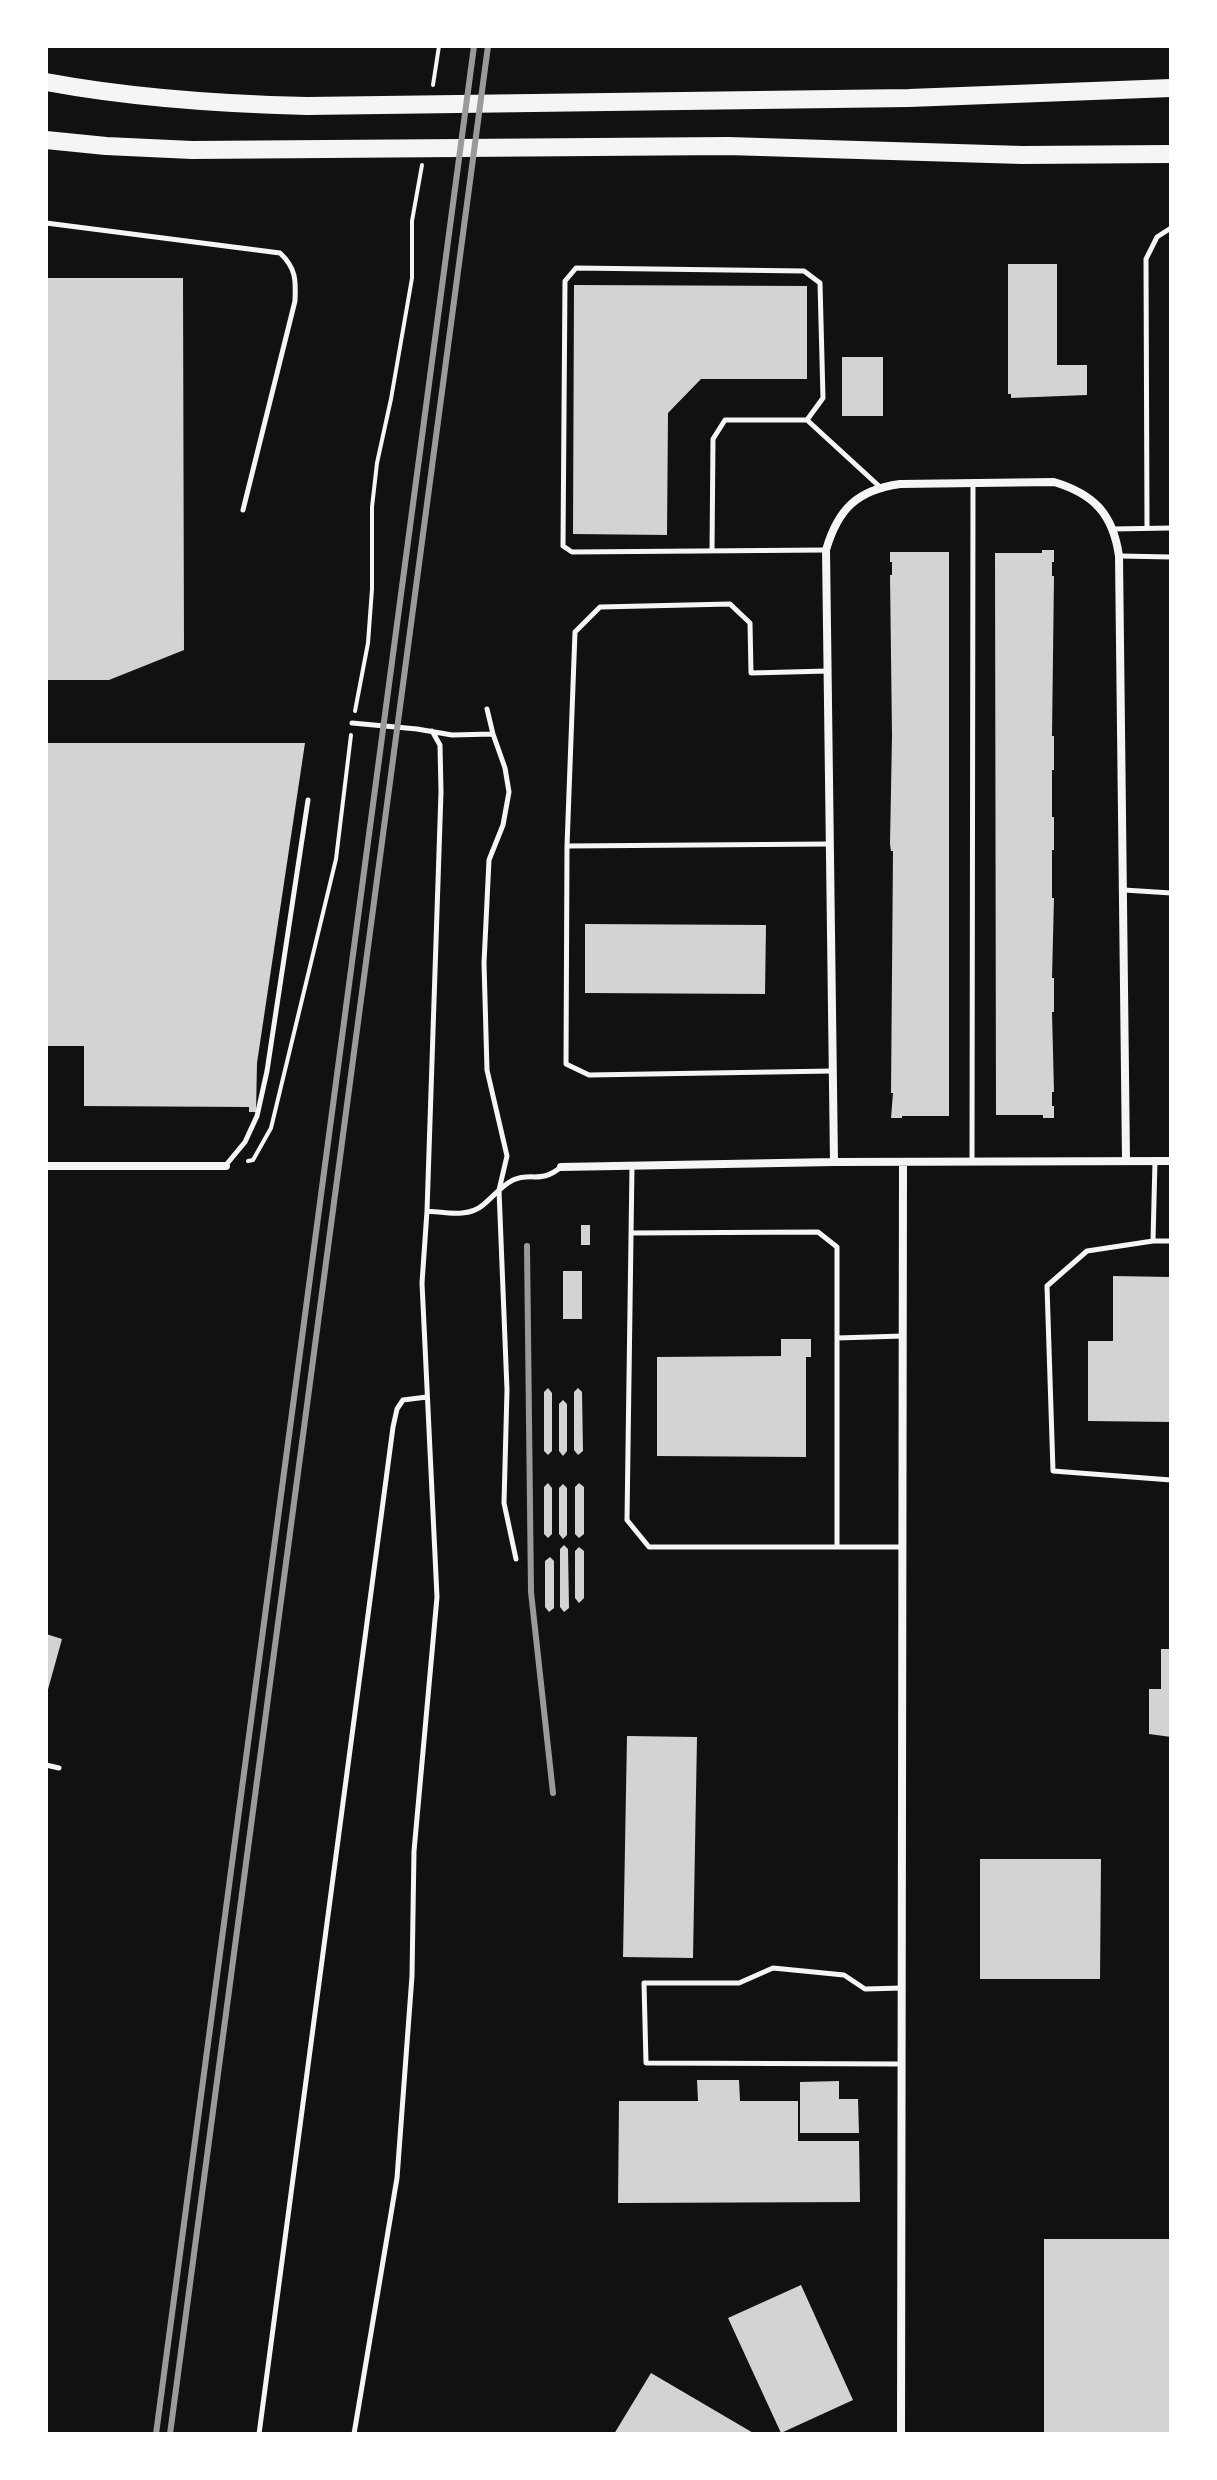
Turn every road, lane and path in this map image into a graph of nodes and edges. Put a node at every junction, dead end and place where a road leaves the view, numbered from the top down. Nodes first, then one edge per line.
1 (439, 46) edge
2 (46, 82) edge
3 (1171, 88) edge
4 (432, 92) dead end
5 (46, 140) edge
6 (423, 154) dead end
7 (1171, 154) edge
8 (46, 223) edge
9 (1171, 228) edge
10 (807, 420) junction
11 (973, 483) junction
12 (880, 487) junction
13 (243, 510) dead end
14 (1147, 528) junction
15 (1171, 528) edge
16 (1113, 529) junction
17 (826, 550) junction
18 (712, 551) junction
19 (1119, 556) junction
20 (1171, 557) edge
21 (828, 671) junction
22 (487, 709) dead end
23 (352, 723) junction
24 (432, 731) junction
25 (493, 734) junction
26 (308, 800) dead end
27 (830, 844) junction
28 (567, 846) junction
29 (1123, 890) junction
30 (1171, 893) edge
31 (833, 1071) junction
32 (1126, 1160) junction
33 (972, 1161) junction
34 (1155, 1161) junction
35 (1171, 1161) edge
36 (834, 1162) junction
37 (903, 1162) junction
38 (46, 1166) edge
39 (226, 1166) junction
40 (632, 1166) junction
41 (561, 1167) joint
42 (499, 1190) junction
43 (427, 1211) junction
44 (631, 1233) junction
45 (1153, 1241) junction
46 (1171, 1241) edge
47 (903, 1336) junction
48 (837, 1338) junction
49 (427, 1397) junction
50 (1171, 1480) edge
51 (837, 1547) junction
52 (903, 1547) junction
53 (516, 1559) dead end
54 (46, 1765) edge
55 (59, 1768) dead end
56 (902, 1988) junction
57 (902, 2064) junction
58 (259, 2434) edge
59 (354, 2434) edge
60 (901, 2434) edge

1 - 4 path
2 - 3 main road
5 - 7 main road
6 - 23 path
8 - 13 lane
9 - 14 lane
10 - 12 lane
10 - 18 lane
10 - 18 lane
11 - 12 street
11 - 16 street
11 - 33 lane
12 - 17 street
14 - 15 lane
14 - 16 lane
16 - 19 street
17 - 18 lane
17 - 21 street
19 - 20 lane
19 - 29 street
21 - 27 street
21 - 28 lane
22 - 25 lane
23 - 24 lane
23 - 39 path
24 - 25 lane
24 - 43 lane
25 - 42 lane
26 - 39 lane
27 - 28 lane
27 - 31 street
28 - 31 lane
29 - 30 lane
29 - 32 street
31 - 36 street
32 - 33 street
32 - 34 street
33 - 37 street
34 - 35 street
34 - 45 lane
36 - 37 street
36 - 40 street
37 - 47 street
38 - 39 street
40 - 41 street
40 - 44 lane
41 - 42 lane
42 - 43 lane
42 - 53 lane
43 - 49 lane
44 - 48 lane
44 - 51 lane
45 - 46 lane
45 - 50 lane
47 - 48 lane
47 - 52 street
48 - 51 lane
49 - 58 lane
49 - 59 lane
51 - 52 lane
52 - 56 street
54 - 55 lane
56 - 57 street
56 - 57 lane
57 - 60 street

